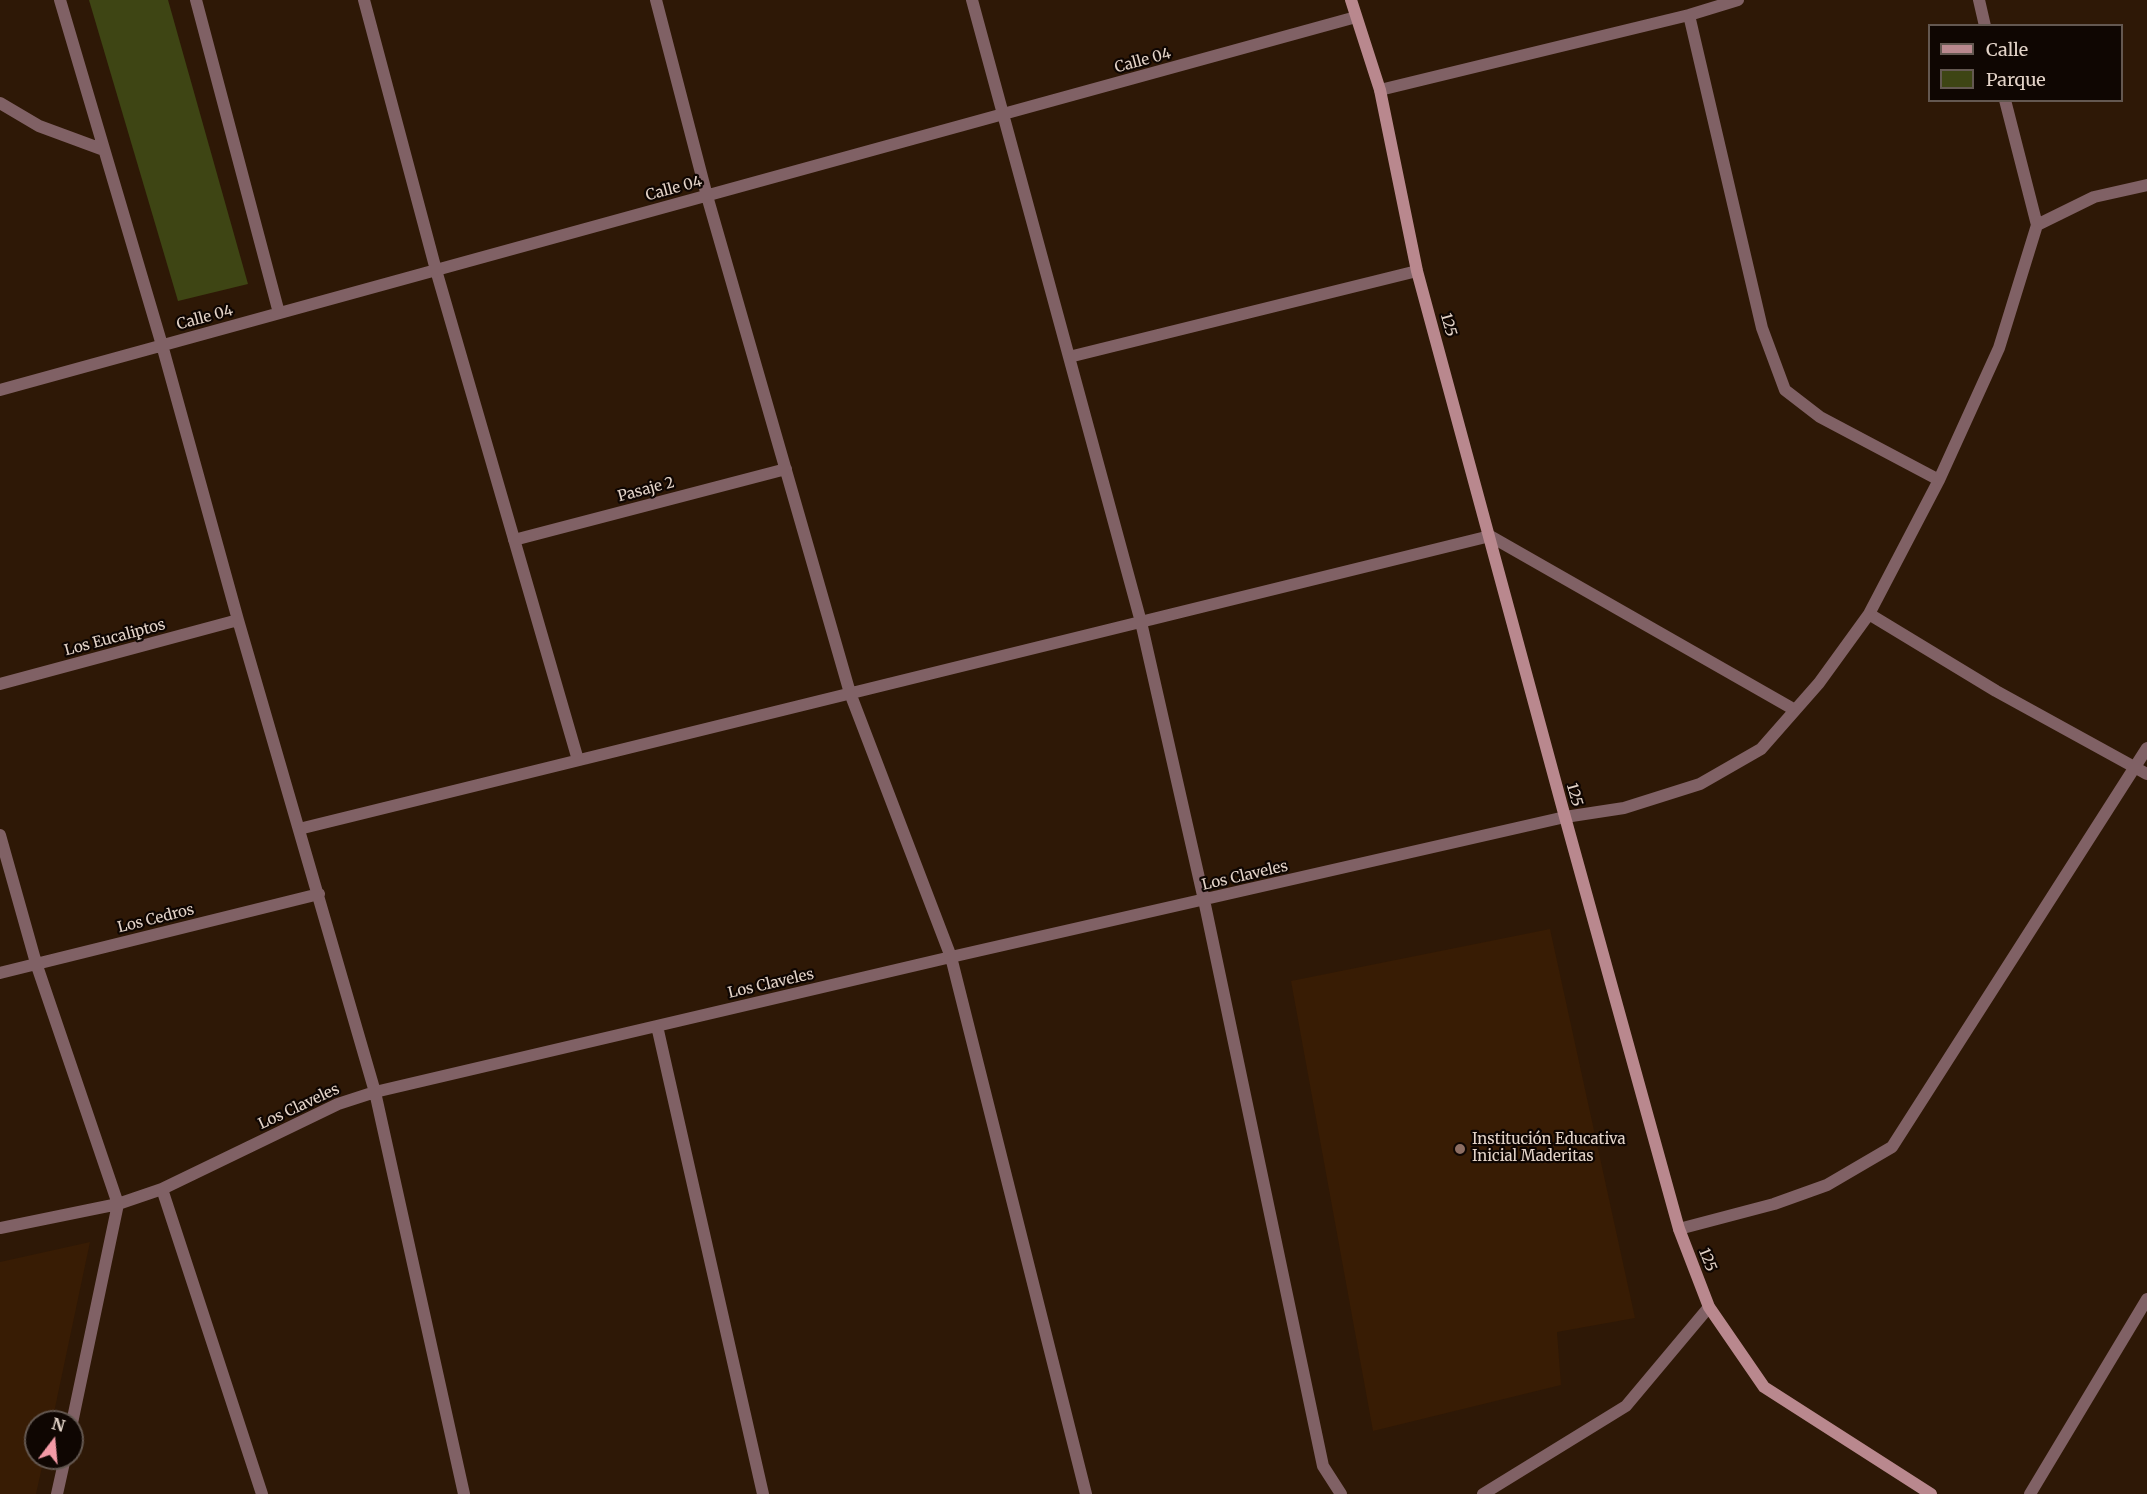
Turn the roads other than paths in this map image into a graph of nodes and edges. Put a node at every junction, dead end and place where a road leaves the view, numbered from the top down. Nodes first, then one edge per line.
1 (60, 0) edge
2 (196, 0) edge
3 (364, 0) edge
4 (656, 0) edge
5 (972, 0) edge
6 (1351, 0) edge
7 (1738, 0) edge
8 (1979, 0) edge
9 (1689, 15) junction
10 (1356, 17) junction
11 (1985, 24) edge
12 (1380, 90) junction
13 (2006, 102) edge
14 (0, 103) edge
15 (1003, 114) junction
16 (104, 150) junction
17 (2147, 185) edge
18 (706, 196) junction
19 (2037, 225) junction
20 (436, 270) junction
21 (1418, 271) junction
22 (279, 314) junction
23 (162, 345) junction
24 (1069, 357) junction
25 (0, 390) edge
26 (786, 469) junction
27 (1939, 480) junction
28 (1490, 536) junction
29 (514, 540) junction
30 (1869, 614) junction
31 (238, 620) junction
32 (1141, 622) junction
33 (0, 684) edge
34 (850, 693) junction
35 (1795, 710) junction
36 (2147, 748) edge
37 (578, 760) junction
38 (2142, 770) edge
39 (1565, 817) junction
40 (299, 829) junction
41 (0, 835) edge
42 (319, 894) junction
43 (1204, 900) junction
44 (951, 957) junction
45 (36, 963) junction
46 (0, 973) edge
47 (657, 1026) junction
48 (375, 1092) junction
49 (162, 1189) junction
50 (118, 1204) junction
51 (0, 1228) edge
52 (1679, 1229) junction
53 (2147, 1299) edge
54 (1709, 1307) junction
55 (75, 1410) edge
56 (62, 1470) edge
57 (57, 1494) edge
58 (262, 1494) edge
59 (464, 1494) edge
60 (763, 1494) edge
61 (1086, 1494) edge
62 (1341, 1494) edge
63 (1483, 1494) edge
64 (1931, 1494) edge
65 (2030, 1494) edge

1 - 16 street
2 - 22 street
3 - 20 street
4 - 18 street
5 - 15 street
6 - 10 street, 125
7 - 9 street
8 - 11 street
9 - 12 street
9 - 27 street
10 - 12 street, 125
10 - 15 street, Calle 04
12 - 21 street, 125
13 - 19 street
14 - 16 street
15 - 18 street, Calle 04
15 - 24 street
16 - 23 street
17 - 19 street
18 - 20 street, Calle 04
18 - 26 street
19 - 27 street, Los Claveles
20 - 22 street, Calle 04
20 - 29 street
21 - 24 street
21 - 28 street, 125
22 - 23 street, Calle 04
23 - 25 street, Calle 04
23 - 31 street
24 - 32 street
26 - 29 street, Pasaje 2
26 - 34 street
27 - 30 street, Los Claveles
28 - 32 street
28 - 35 street
28 - 39 street, 125
29 - 37 street
30 - 35 street, Los Claveles
30 - 38 street
31 - 33 street, Los Eucaliptos
31 - 40 street
32 - 34 street
32 - 43 street
34 - 37 street
34 - 44 street
35 - 39 street, Los Claveles
36 - 38 street
37 - 40 street
38 - 52 street
39 - 43 street, Los Claveles
39 - 52 street, 125
40 - 42 street
41 - 45 street
42 - 45 street, Los Cedros
42 - 48 street
43 - 44 street, Los Claveles
43 - 62 street
44 - 47 street, Los Claveles
44 - 61 street
45 - 46 street, Los Cedros
45 - 50 street
47 - 48 street, Los Claveles
47 - 60 street
48 - 49 street, Los Claveles
48 - 59 street
49 - 50 street, Los Claveles
49 - 58 street
50 - 51 street, Los Claveles
50 - 55 street
52 - 54 street, 125
53 - 65 street
54 - 63 street
54 - 64 street, 125
56 - 57 street

